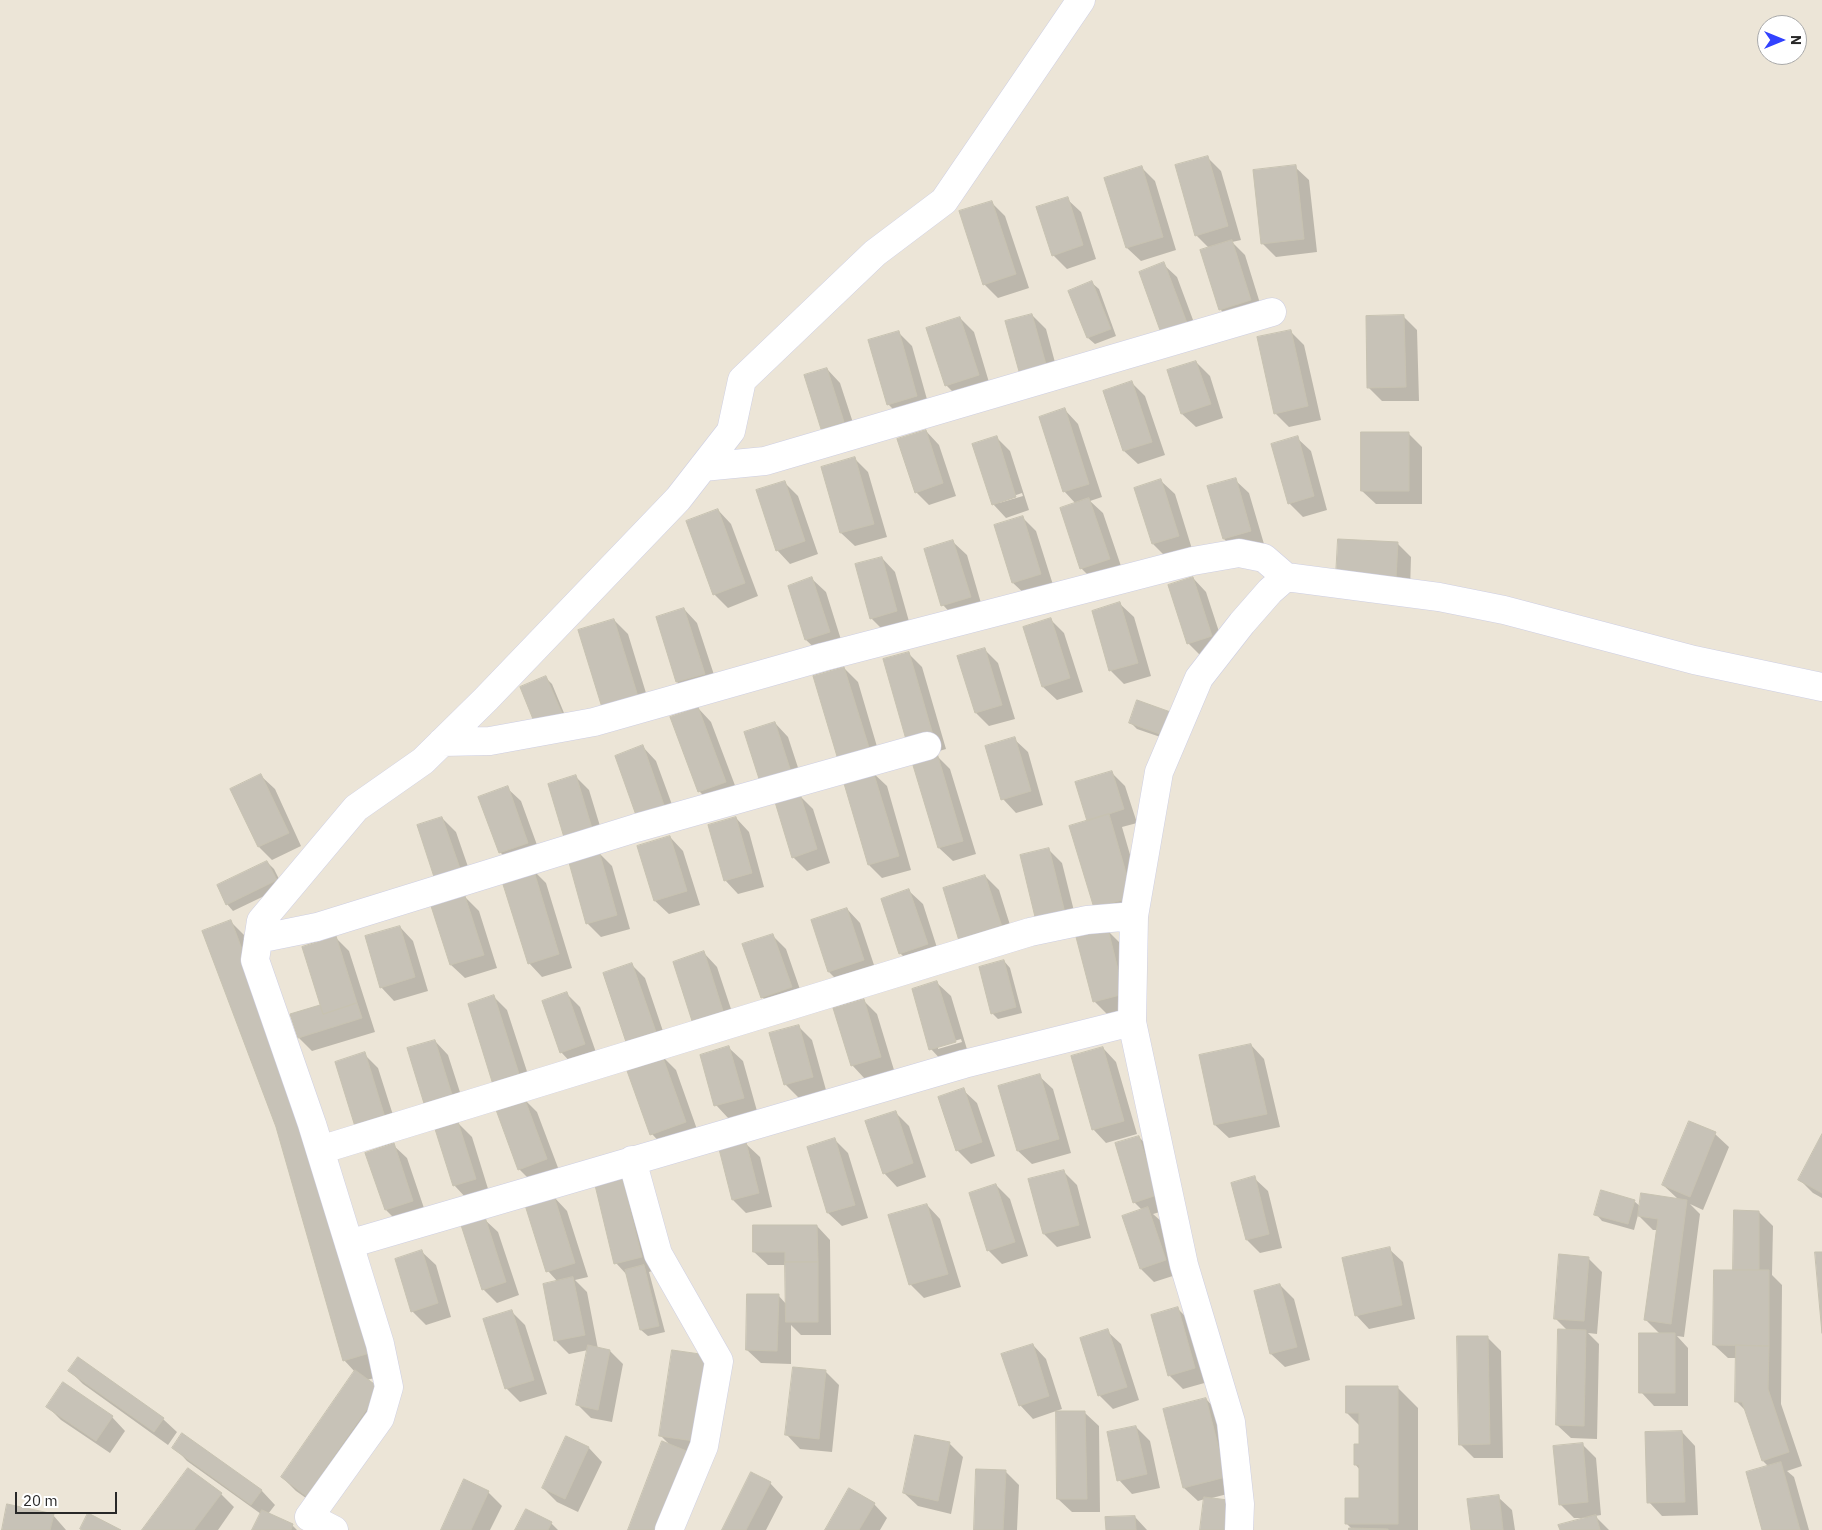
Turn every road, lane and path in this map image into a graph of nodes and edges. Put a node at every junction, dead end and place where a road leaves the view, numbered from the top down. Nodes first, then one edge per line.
1 (1082, 0) edge
2 (1272, 312) dead end
3 (703, 468) junction
4 (1286, 576) junction
5 (1822, 687) edge
6 (442, 742) junction
7 (926, 746) dead end
8 (1134, 916) junction
9 (258, 939) junction
10 (1132, 1022) junction
11 (320, 1150) junction
12 (632, 1160) junction
13 (349, 1244) junction
14 (334, 1530) edge
15 (669, 1530) edge
16 (1239, 1530) edge

1 - 3 street
2 - 3 street
3 - 6 street
4 - 5 street
4 - 6 street
4 - 8 street
6 - 9 street
7 - 9 street
8 - 10 street
8 - 11 street
9 - 11 street
10 - 12 street
10 - 16 street
11 - 13 street
12 - 13 street
12 - 15 street
13 - 14 street

